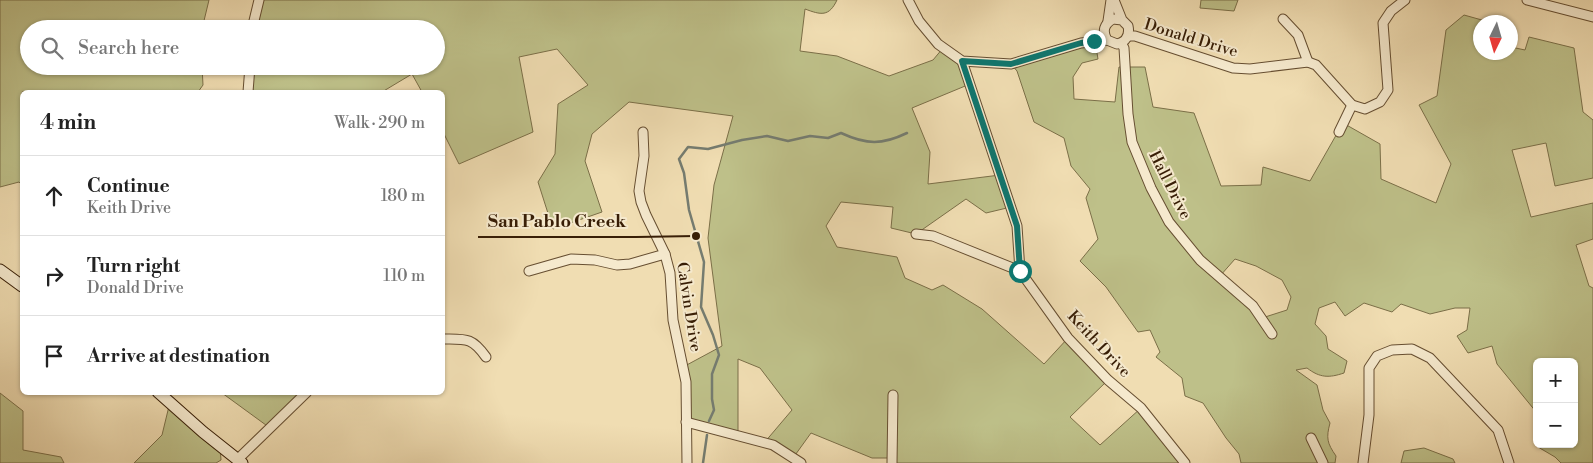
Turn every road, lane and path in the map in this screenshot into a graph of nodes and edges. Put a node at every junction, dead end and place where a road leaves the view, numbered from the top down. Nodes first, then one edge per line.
1 (259, 0) edge
2 (908, 0) edge
3 (1112, 0) edge
4 (1405, 0) edge
5 (1527, 0) edge
6 (1593, 17) edge
7 (1283, 19) dead end
8 (254, 20) edge
9 (1122, 20) junction
10 (1106, 24) junction
11 (1128, 36) junction
12 (1107, 40) junction
13 (1081, 43) junction
14 (1121, 43) junction
15 (962, 61) junction
16 (1308, 62) junction
17 (249, 75) edge
18 (248, 90) edge
19 (1352, 105) junction
20 (644, 132) dead end
21 (1339, 132) dead end
22 (916, 234) dead end
23 (666, 254) junction
24 (0, 270) edge
25 (530, 271) dead end
26 (1020, 271) junction
27 (20, 285) edge
28 (1272, 334) dead end
29 (445, 339) edge
30 (486, 357) dead end
31 (161, 395) edge
32 (304, 395) edge
33 (893, 396) dead end
34 (686, 422) junction
35 (1310, 438) dead end
36 (240, 461) edge
37 (687, 463) edge
38 (802, 463) edge
39 (892, 463) edge
40 (1186, 463) edge
41 (1323, 463) edge
42 (1362, 463) edge
43 (1509, 463) edge

1 - 8 street
2 - 15 street
3 - 9 street
3 - 10 street
4 - 19 street
5 - 6 street
7 - 16 street
9 - 10 street
9 - 11 street
10 - 12 street
10 - 13 street
11 - 14 street
11 - 16 street, Donald Drive
12 - 13 street
12 - 14 street
13 - 15 street
14 - 28 street, Hall Drive
15 - 26 street
16 - 19 street
17 - 18 street
19 - 21 street
20 - 23 street, Calvin Drive
22 - 26 street
23 - 25 street
23 - 34 street, Calvin Drive
24 - 27 street
26 - 40 street, Keith Drive
29 - 30 street
31 - 36 street
32 - 36 street
33 - 39 street
34 - 37 street, Calvin Drive
34 - 38 street
35 - 41 street
42 - 43 street

